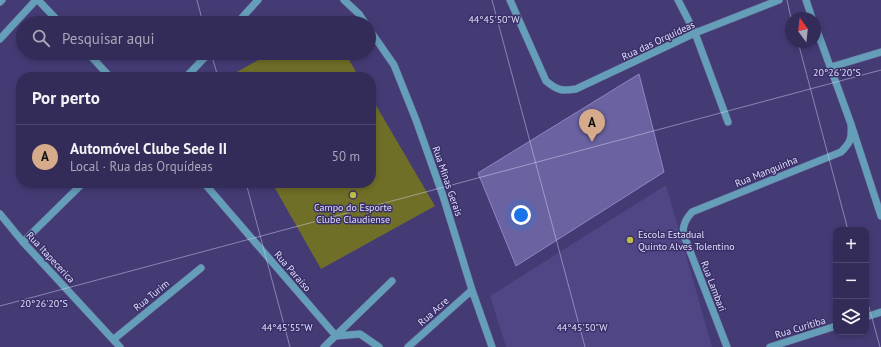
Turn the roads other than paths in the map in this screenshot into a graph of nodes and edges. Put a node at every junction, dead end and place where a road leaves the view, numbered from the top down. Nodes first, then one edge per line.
1 (2, 0) edge
2 (37, 0) edge
3 (258, 0) edge
4 (344, 0) edge
5 (510, 0) edge
6 (678, 0) edge
7 (779, 0) edge
8 (806, 0) edge
9 (0, 2) edge
10 (810, 12) edge
11 (22, 16) edge
12 (53, 16) edge
13 (243, 16) edge
14 (360, 16) edge
15 (16, 22) edge
16 (695, 33) junction
17 (0, 39) edge
18 (376, 39) edge
19 (821, 41) edge
20 (881, 52) edge
21 (94, 60) edge
22 (202, 60) edge
23 (831, 67) junction
24 (105, 72) edge
25 (191, 72) edge
26 (728, 122) dead end
27 (851, 124) junction
28 (78, 188) edge
29 (208, 188) edge
30 (0, 214) edge
31 (881, 216) edge
32 (683, 233) joint
33 (23, 242) junction
34 (201, 268) dead end
35 (392, 282) dead end
36 (472, 290) junction
37 (881, 312) edge
38 (869, 316) edge
39 (833, 327) edge
40 (336, 336) junction
41 (114, 338) junction
42 (120, 347) edge
43 (324, 347) edge
44 (379, 347) edge
45 (408, 347) edge
46 (492, 347) edge
47 (727, 347) edge
48 (770, 347) edge

1 - 9 street
2 - 11 street
2 - 12 street
3 - 13 street
4 - 14 street
5 - 16 street, Rua das Orquídeas
6 - 16 street
7 - 16 street, Rua das Orquídeas
8 - 10 street
15 - 17 street
16 - 26 street
18 - 36 street, Rua Minas Gerais
19 - 23 street
20 - 23 street
21 - 24 street
22 - 25 street
23 - 27 street
27 - 31 street
27 - 32 street, Rua Manguinha
28 - 33 street
29 - 40 street, Rua Paraíso
30 - 33 street, Rua Itapecerica
32 - 47 street, Rua Lambari
33 - 41 street, Rua Itapecerica
34 - 41 street, Rua Turim
35 - 40 street
36 - 45 street, Rua Acre
36 - 46 street, Rua Minas Gerais
37 - 38 street
39 - 48 street, Rua Curitiba
40 - 43 street
40 - 44 street
41 - 42 street, Rua Itapecerica

